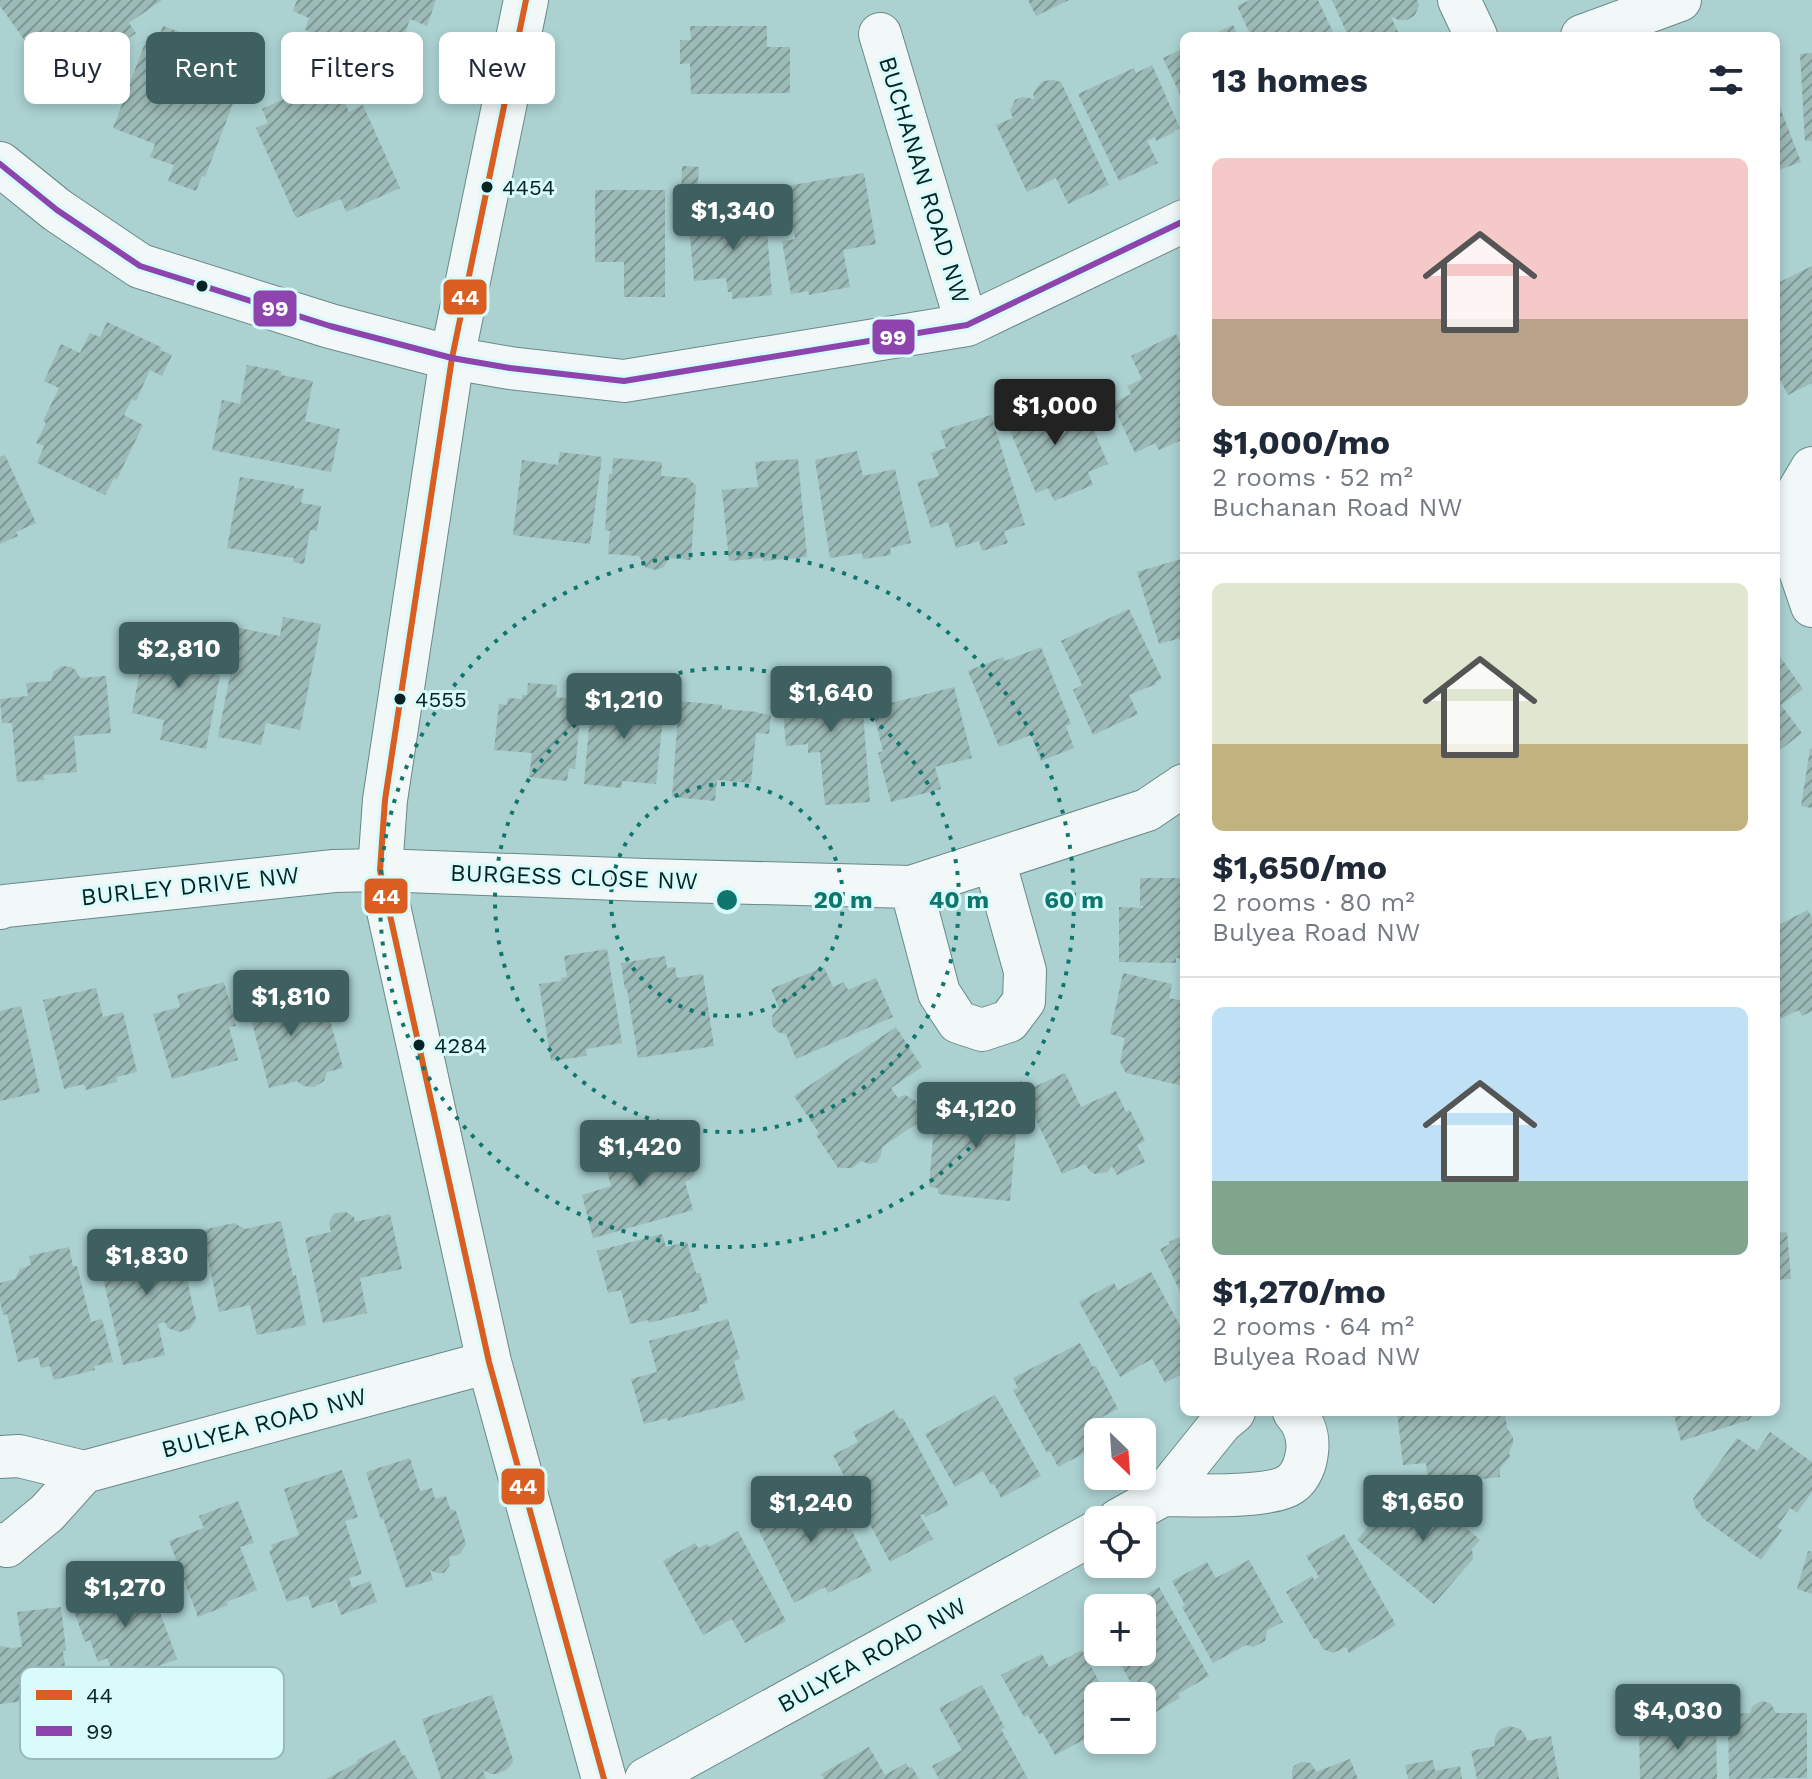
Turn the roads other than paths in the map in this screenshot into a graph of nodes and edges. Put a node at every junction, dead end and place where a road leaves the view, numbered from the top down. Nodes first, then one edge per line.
1 (526, 0) edge
2 (1459, 0) edge
3 (1680, 0) edge
4 (1474, 32) edge
5 (1593, 32) edge
6 (880, 34) dead end
7 (0, 164) edge
8 (1180, 223) edge
9 (967, 325) junction
10 (452, 358) junction
11 (1812, 468) edge
12 (1812, 606) edge
13 (1180, 790) edge
14 (1166, 809) edge
15 (994, 860) junction
16 (380, 870) junction
17 (911, 887) junction
18 (0, 908) edge
19 (489, 1362) junction
20 (1229, 1416) edge
21 (1297, 1416) edge
22 (0, 1457) edge
23 (84, 1472) junction
24 (1163, 1495) junction
25 (1143, 1506) edge
26 (1084, 1539) edge
27 (0, 1544) edge
28 (604, 1779) edge
29 (646, 1779) edge

1 - 10 street
2 - 4 street
3 - 5 street
6 - 9 street, BUCHANAN ROAD NW
7 - 10 street
8 - 9 street, BUCHANAN ROAD NW
9 - 10 street, BUCHANAN ROAD NW
10 - 16 street
11 - 12 street
13 - 14 street, BURGESS CLOSE NW
14 - 15 street, BURGESS CLOSE NW
15 - 17 street, BURGESS CLOSE NW
15 - 17 street
16 - 17 street, BURGESS CLOSE NW
16 - 18 street, BURLEY DRIVE NW
16 - 19 street
19 - 23 street, BULYEA ROAD NW
19 - 28 street
20 - 24 street
21 - 24 street
22 - 23 street, BULYEA ROAD NW
23 - 27 street
24 - 25 street
26 - 29 street, BULYEA ROAD NW

